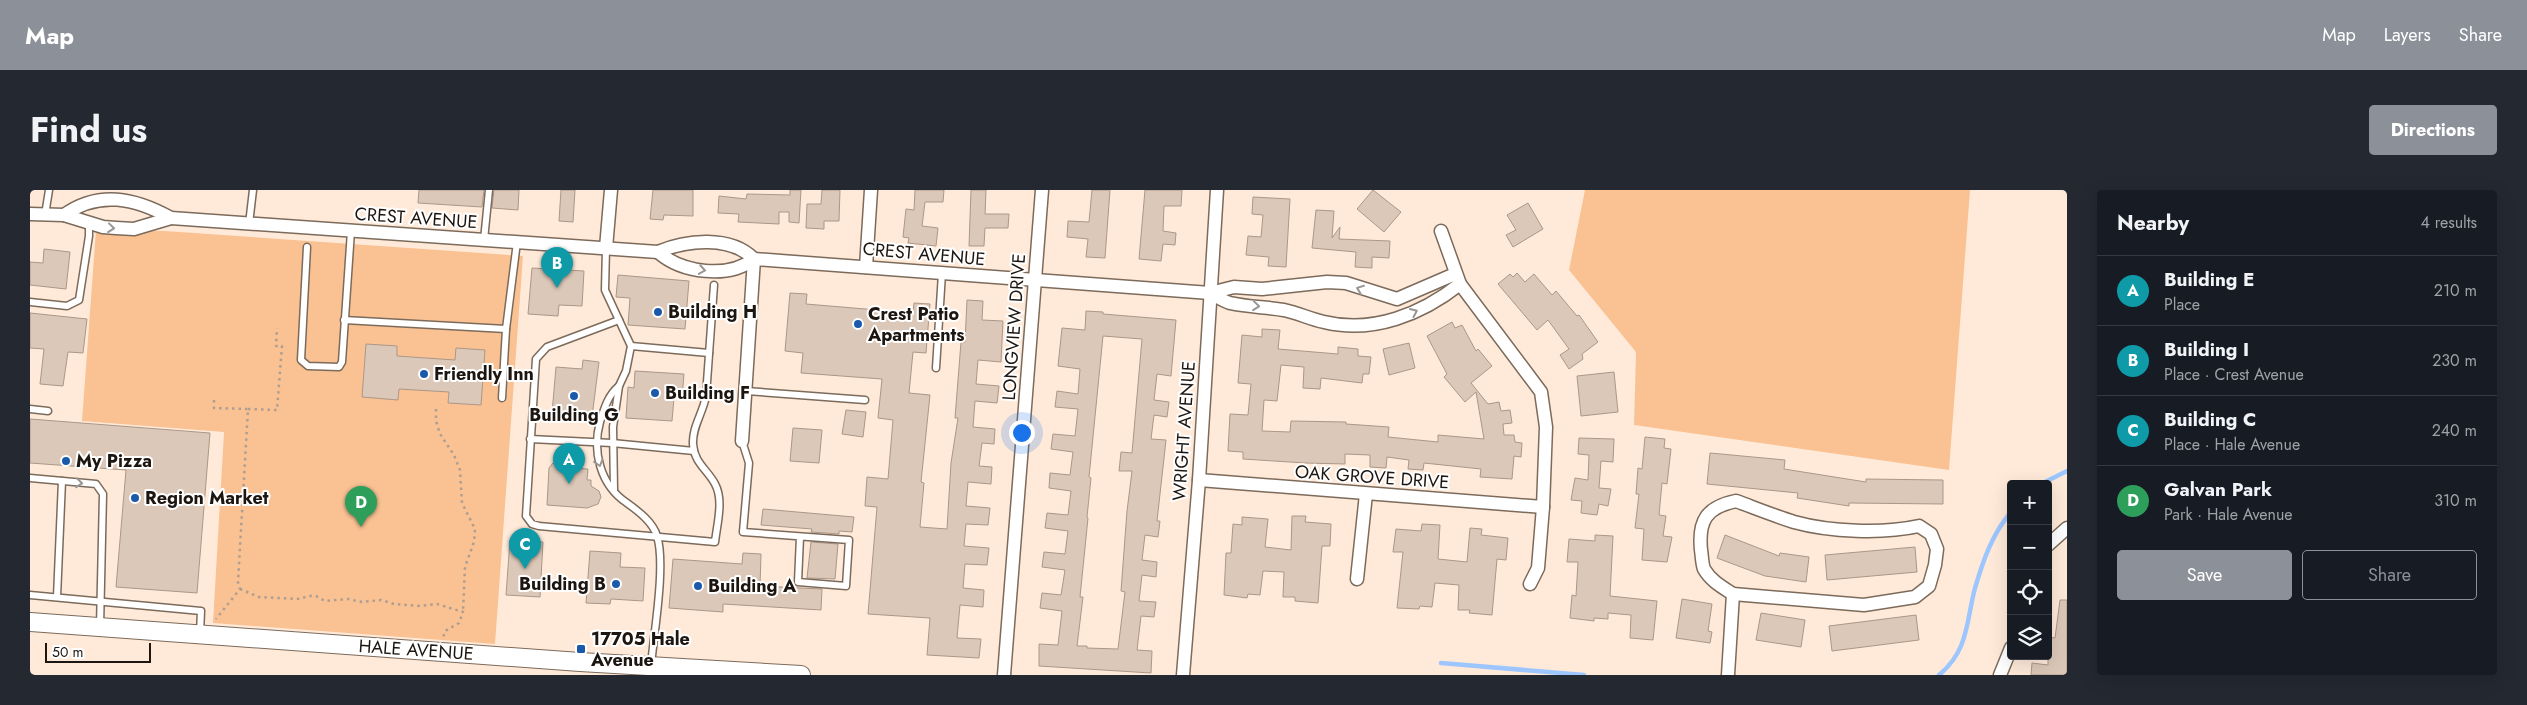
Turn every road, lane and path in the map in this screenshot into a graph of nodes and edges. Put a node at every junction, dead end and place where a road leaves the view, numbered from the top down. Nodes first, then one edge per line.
1 (49, 190) edge
2 (253, 190) edge
3 (488, 190) edge
4 (611, 190) edge
5 (871, 190) edge
6 (1042, 190) edge
7 (1217, 190) edge
8 (30, 214) edge
9 (45, 215) junction
10 (64, 215) junction
11 (171, 218) junction
12 (89, 223) junction
13 (249, 224) junction
14 (351, 231) junction
15 (1441, 232) dead end
16 (484, 240) junction
17 (517, 242) junction
18 (307, 247) dead end
19 (606, 248) junction
20 (658, 252) junction
21 (754, 259) junction
22 (866, 267) junction
23 (942, 273) junction
24 (1457, 279) junction
25 (1035, 280) junction
26 (714, 285) dead end
27 (1210, 293) junction
28 (30, 302) edge
29 (344, 320) junction
30 (619, 320) junction
31 (277, 328) dead end
32 (506, 329) junction
33 (631, 346) junction
34 (709, 353) junction
35 (936, 368) dead end
36 (619, 386) junction
37 (746, 390) junction
38 (502, 398) dead end
39 (214, 400) dead end
40 (865, 400) dead end
41 (30, 409) edge
42 (248, 409) junction
43 (436, 409) dead end
44 (48, 410) dead end
45 (530, 438) junction
46 (596, 442) junction
47 (742, 442) joint
48 (612, 443) junction
49 (694, 451) junction
50 (30, 478) edge
51 (1199, 480) junction
52 (62, 481) junction
53 (614, 490) junction
54 (1366, 494) junction
55 (1542, 507) junction
56 (2067, 528) edge
57 (658, 536) junction
58 (800, 537) junction
59 (2052, 541) edge
60 (1357, 579) dead end
61 (1530, 584) dead end
62 (240, 589) junction
63 (1733, 594) junction
64 (30, 595) edge
65 (57, 597) junction
66 (100, 601) junction
67 (463, 612) junction
68 (30, 622) edge
69 (214, 622) dead end
70 (100, 627) junction
71 (200, 634) junction
72 (443, 639) dead end
73 (2007, 658) edge
74 (651, 666) junction
75 (801, 675) edge
76 (1004, 675) edge
77 (1182, 675) edge
78 (1728, 675) edge
79 (2000, 675) edge

1 - 9 lane
2 - 13 lane
3 - 16 lane
4 - 19 street
5 - 22 street
6 - 25 street, LONGVIEW DRIVE
7 - 27 street, WRIGHT AVENUE
8 - 9 street, CREST AVENUE
9 - 10 street, CREST AVENUE
10 - 11 street, CREST AVENUE
10 - 12 street, CREST AVENUE
12 -> 11 street, CREST AVENUE
11 - 13 street, CREST AVENUE
12 - 28 lane
13 - 14 street, CREST AVENUE
14 - 16 street, CREST AVENUE
14 - 29 lane
15 - 24 street
16 - 17 street, CREST AVENUE
17 - 19 street, CREST AVENUE
17 - 32 lane
18 - 29 lane
19 - 20 street, CREST AVENUE
19 - 30 lane
20 - 21 street, CREST AVENUE
20 -> 21 street, CREST AVENUE
21 - 22 street, CREST AVENUE
21 - 37 street
22 - 23 street, CREST AVENUE
23 - 25 street, CREST AVENUE
23 - 35 lane
24 -> 27 street, CREST AVENUE
27 -> 24 street, CREST AVENUE
24 - 55 street
25 - 27 street, CREST AVENUE
25 - 76 street, LONGVIEW DRIVE
26 - 34 lane
27 - 51 street, WRIGHT AVENUE
29 - 32 lane
30 - 33 lane
30 - 45 lane
31 - 42 path
32 - 38 lane
33 - 34 lane
33 - 36 lane
34 - 49 lane
36 - 46 lane
36 - 48 lane
37 - 40 lane
37 - 47 street
39 - 42 path
41 - 44 lane
42 - 62 path
43 - 67 path
45 - 46 lane
45 - 57 lane
46 - 48 lane
46 -> 53 lane
47 - 58 lane
48 - 49 lane
48 - 53 lane
49 - 57 lane
50 - 52 lane
51 - 54 street, OAK GROVE DRIVE
51 - 77 street, WRIGHT AVENUE
52 - 65 lane
52 -> 66 lane
53 - 57 lane
54 - 55 street, OAK GROVE DRIVE
54 - 60 street
55 - 61 street
56 - 59 street
57 - 74 lane
58 - 58 lane
62 - 67 path
62 - 69 path
63 - 63 street
63 - 78 street
64 - 65 lane
65 - 66 lane
66 - 70 lane
66 - 71 lane
67 - 72 path
68 - 70 main road, HALE AVENUE
70 - 71 main road, HALE AVENUE
71 - 74 main road, HALE AVENUE
73 - 79 street
74 - 75 main road, HALE AVENUE

